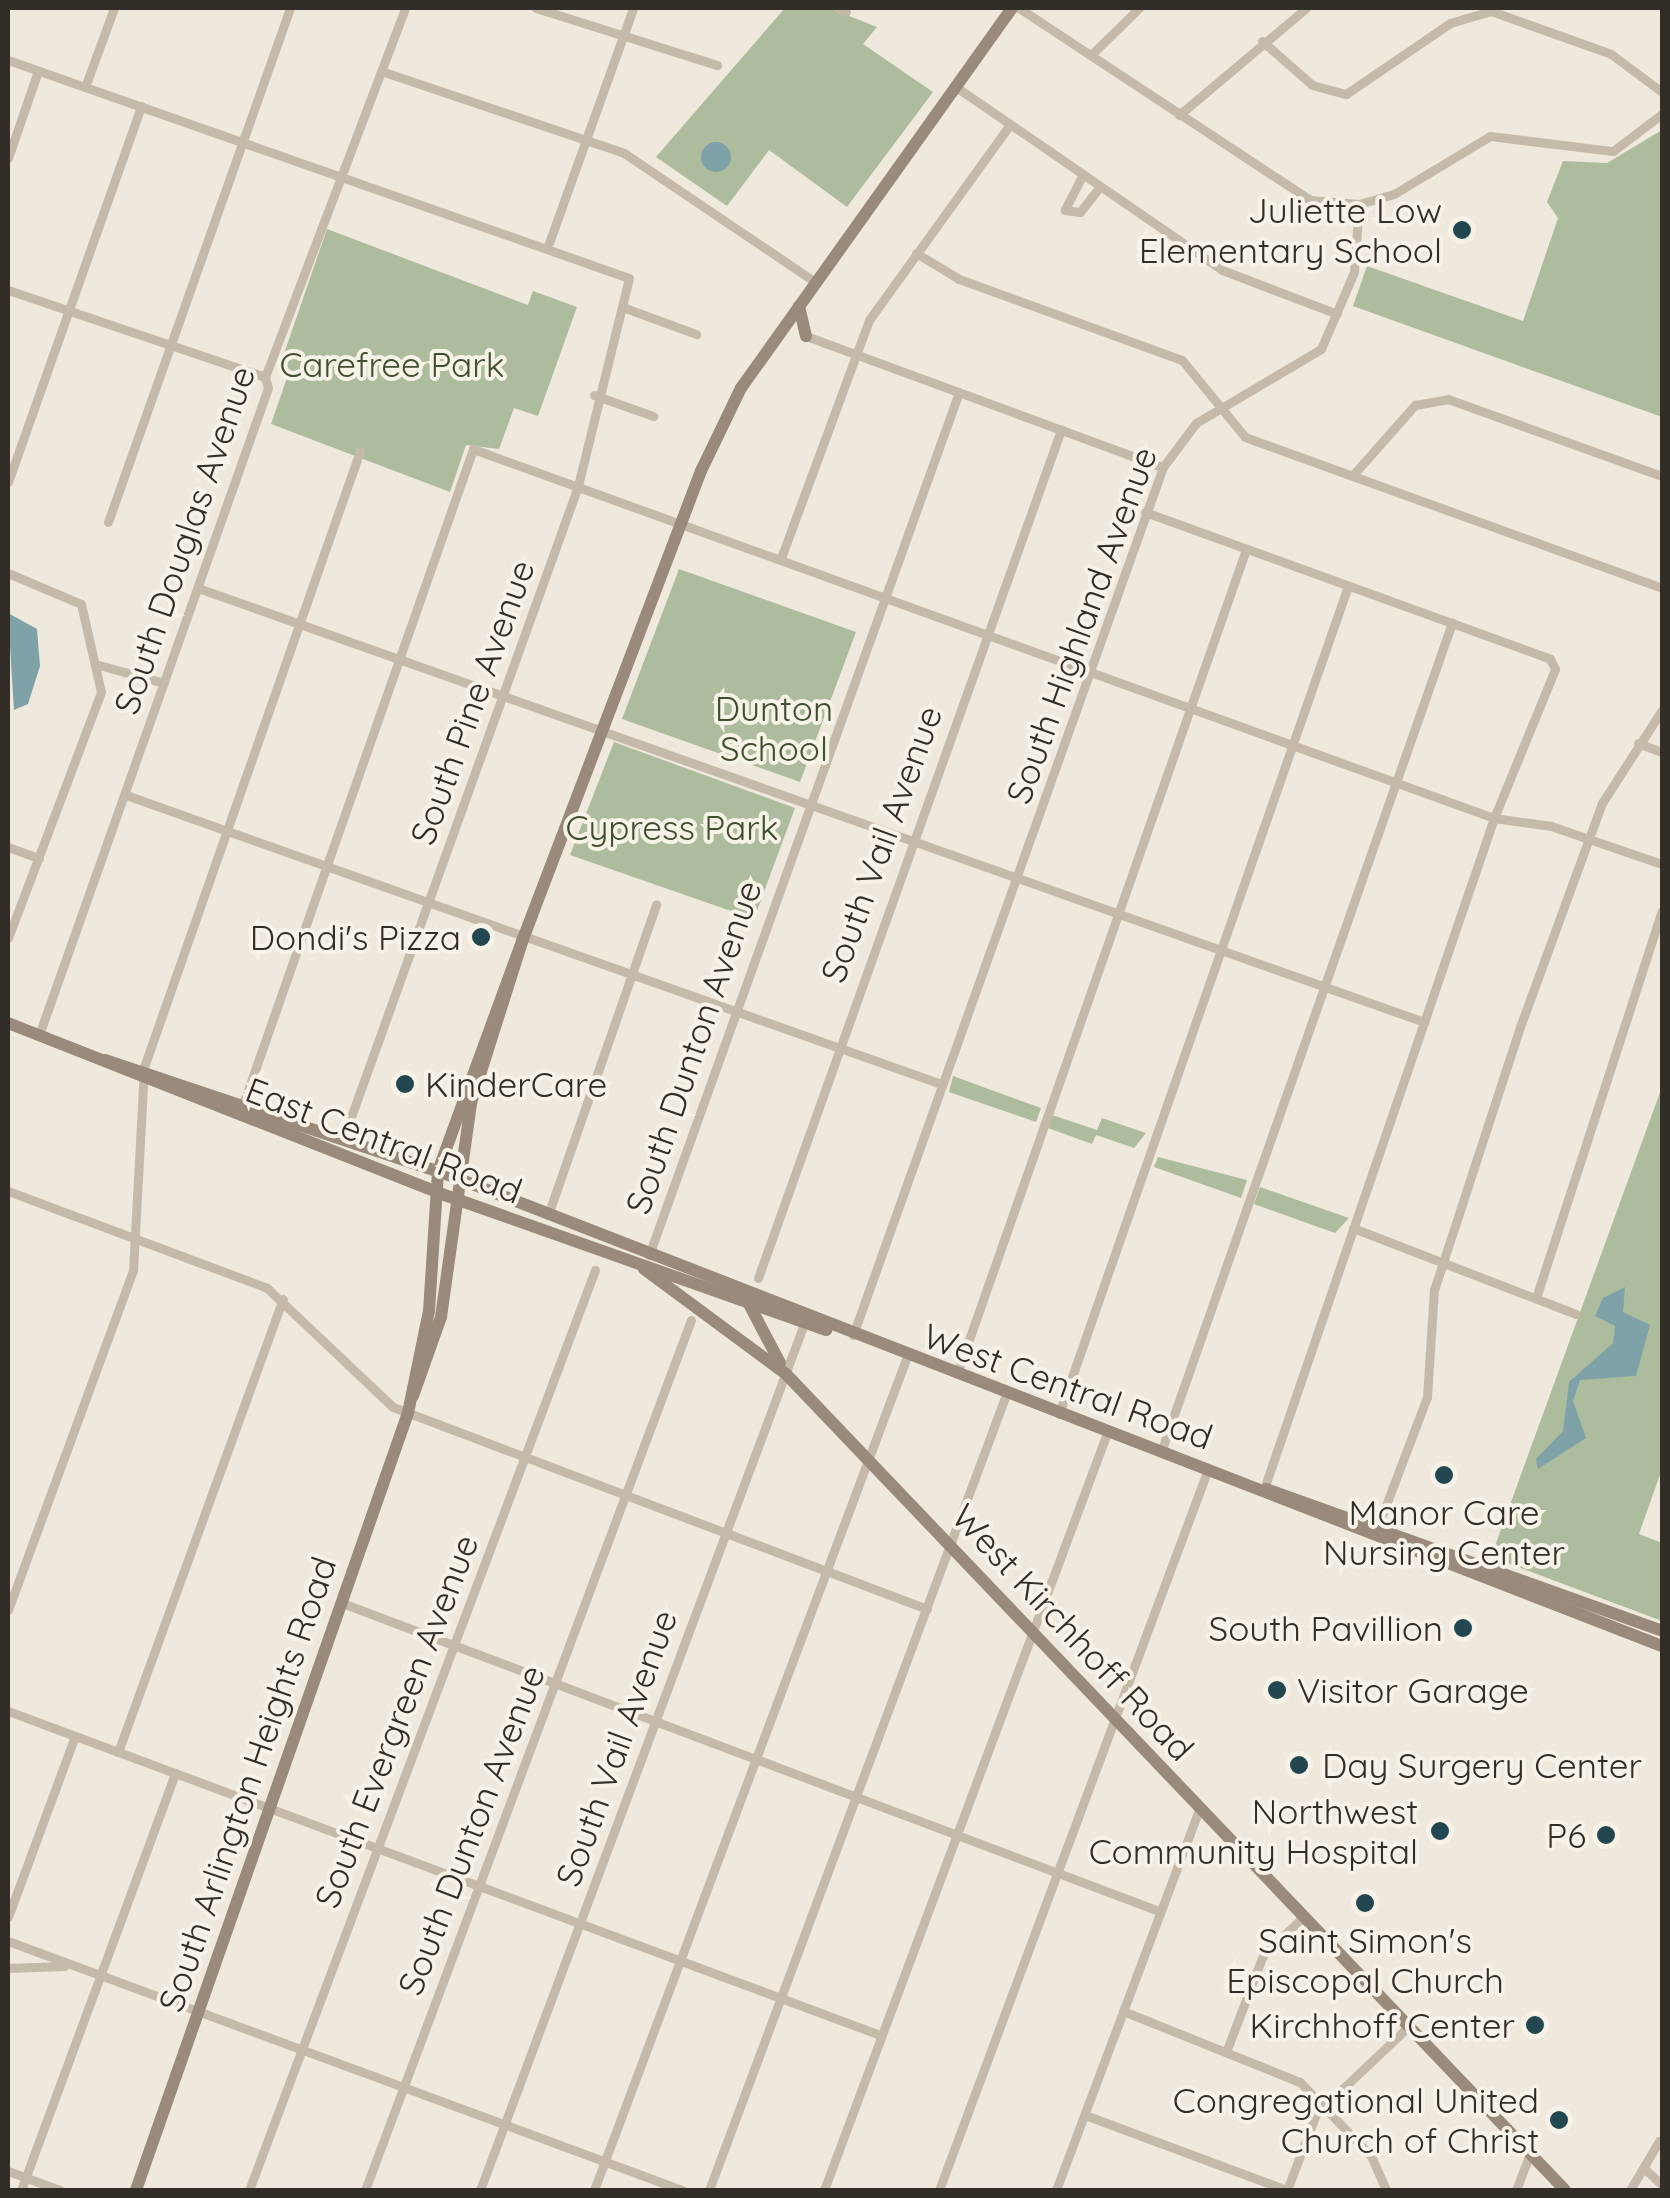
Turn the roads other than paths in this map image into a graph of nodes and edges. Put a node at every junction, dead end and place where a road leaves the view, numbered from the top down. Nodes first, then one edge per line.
1 (114, 8) edge
2 (290, 8) edge
3 (405, 8) edge
4 (536, 8) edge
5 (633, 8) edge
6 (1015, 8) edge
7 (1139, 8) edge
8 (1306, 8) edge
9 (622, 36) junction
10 (1262, 41) junction
11 (1091, 54) junction
12 (8, 60) edge
13 (717, 66) dead end
14 (38, 71) junction
15 (382, 72) junction
16 (85, 87) junction
17 (958, 89) junction
18 (1662, 92) edge
19 (141, 106) junction
20 (1662, 114) edge
21 (1179, 115) junction
22 (1009, 126) junction
23 (590, 140) junction
24 (243, 142) junction
25 (8, 158) edge
26 (342, 175) junction
27 (1082, 178) junction
28 (1098, 189) junction
29 (1360, 204) junction
30 (550, 244) junction
31 (916, 253) junction
32 (816, 282) junction
33 (8, 290) edge
34 (799, 306) junction
35 (625, 308) junction
36 (68, 310) junction
37 (1336, 314) junction
38 (696, 334) dead end
39 (777, 336) junction
40 (806, 336) junction
41 (170, 345) junction
42 (856, 354) junction
43 (265, 377) junction
44 (959, 392) junction
45 (594, 395) junction
46 (1222, 408) junction
47 (654, 416) dead end
48 (1061, 430) junction
49 (360, 451) dead end
50 (1163, 467) junction
51 (1353, 475) junction
52 (1662, 476) edge
53 (8, 482) edge
54 (578, 486) junction
55 (1146, 512) junction
56 (108, 522) dead end
57 (682, 522) junction
58 (1246, 549) junction
59 (781, 558) junction
60 (8, 573) edge
61 (1348, 586) junction
62 (198, 588) junction
63 (1662, 588) edge
64 (883, 595) junction
65 (299, 622) junction
66 (1452, 622) junction
67 (987, 633) junction
68 (402, 658) junction
69 (100, 665) junction
70 (1568, 666) dead end
71 (1555, 669) junction
72 (1090, 671) junction
73 (164, 683) junction
74 (505, 694) junction
75 (1188, 706) junction
76 (1662, 710) edge
77 (605, 728) junction
78 (1290, 743) junction
79 (1638, 743) junction
80 (1662, 752) edge
81 (1394, 781) junction
82 (126, 795) junction
83 (810, 801) junction
84 (1494, 818) junction
85 (227, 830) junction
86 (1588, 836) junction
87 (912, 838) junction
88 (8, 847) edge
89 (39, 858) junction
90 (1662, 864) edge
91 (329, 865) junction
92 (1018, 876) junction
93 (430, 900) junction
94 (656, 904) dead end
95 (1662, 910) edge
96 (1117, 912) junction
97 (524, 936) junction
98 (8, 938) edge
99 (1220, 948) junction
100 (632, 972) junction
101 (1322, 985) junction
102 (734, 1008) junction
103 (1424, 1022) junction
104 (8, 1024) edge
105 (39, 1035) junction
106 (838, 1046) junction
107 (143, 1073) junction
108 (941, 1084) junction
109 (241, 1110) junction
110 (343, 1139) junction
111 (438, 1171) junction
112 (454, 1177) junction
113 (8, 1191) edge
114 (436, 1192) junction
115 (452, 1198) junction
116 (548, 1216) junction
117 (1352, 1228) junction
118 (137, 1240) junction
119 (650, 1254) junction
120 (1444, 1263) junction
121 (595, 1270) dead end
122 (644, 1270) junction
123 (758, 1278) dead end
124 (730, 1284) junction
125 (1536, 1298) junction
126 (284, 1300) junction
127 (750, 1306) junction
128 (1576, 1314) dead end
129 (691, 1320) dead end
130 (804, 1324) junction
131 (852, 1338) junction
132 (906, 1359) junction
133 (786, 1374) junction
134 (956, 1377) junction
135 (1006, 1395) junction
136 (413, 1396) junction
137 (408, 1412) junction
138 (1059, 1414) junction
139 (1107, 1432) junction
140 (1160, 1452) junction
141 (524, 1458) junction
142 (868, 1458) junction
143 (1208, 1469) junction
144 (1264, 1489) junction
145 (626, 1496) junction
146 (1378, 1526) junction
147 (724, 1533) junction
148 (951, 1546) junction
149 (827, 1570) junction
150 (342, 1602) junction
151 (928, 1609) junction
152 (8, 1610) edge
153 (1662, 1631) edge
154 (1032, 1636) junction
155 (1662, 1646) edge
156 (454, 1647) junction
157 (555, 1685) junction
158 (8, 1710) edge
159 (1116, 1721) junction
160 (654, 1722) junction
161 (75, 1736) junction
162 (118, 1752) junction
163 (756, 1761) junction
164 (175, 1773) junction
165 (856, 1795) junction
166 (270, 1809) junction
167 (1198, 1810) junction
168 (957, 1834) junction
169 (377, 1848) junction
170 (1059, 1873) junction
171 (480, 1887) junction
172 (1159, 1911) junction
173 (8, 1917) edge
174 (1301, 1919) junction
175 (582, 1923) junction
176 (8, 1941) edge
177 (681, 1960) junction
178 (8, 1968) edge
179 (79, 1968) junction
180 (102, 1976) junction
181 (782, 1998) junction
182 (199, 2012) junction
183 (1122, 2012) junction
184 (1406, 2029) junction
185 (880, 2035) junction
186 (301, 2050) junction
187 (1226, 2052) junction
188 (404, 2088) junction
189 (1324, 2107) junction
190 (1085, 2115) junction
191 (504, 2124) junction
192 (1658, 2142) dead end
193 (1529, 2156) junction
194 (605, 2162) junction
195 (1647, 2171) junction
196 (8, 2172) edge
197 (26, 2178) junction
198 (1662, 2185) edge
199 (22, 2190) edge
200 (60, 2190) edge
201 (136, 2190) edge
202 (249, 2190) edge
203 (366, 2190) edge
204 (480, 2190) edge
205 (594, 2190) edge
206 (682, 2190) edge
207 (709, 2190) edge
208 (824, 2190) edge
209 (939, 2190) edge
210 (1056, 2190) edge
211 (1287, 2190) edge
212 (1386, 2190) edge
213 (1516, 2190) edge
214 (1565, 2190) edge
215 (1630, 2190) edge

1 - 16 street
2 - 24 street
3 - 15 street, South Douglas Avenue
4 - 9 street
5 - 9 street
6 - 11 street
6 - 17 main road, South Arlington Heights Road
7 - 11 street
8 - 10 street
9 - 13 street
9 - 23 street
10 - 18 street
10 - 21 street
11 - 21 street
12 - 14 street
14 - 16 street
14 - 25 street
15 - 23 street
15 - 26 street, South Douglas Avenue
16 - 19 street
17 - 22 street
17 - 32 main road, South Arlington Heights Road
19 - 24 street
19 - 36 street
20 - 29 street
21 - 29 street
22 - 27 street
22 - 31 street
23 - 30 street
23 - 32 street
24 - 26 street
24 - 41 street
26 - 30 street
26 - 43 street, South Douglas Avenue
27 - 28 street
27 - 28 street
28 - 37 street
29 - 37 street, South Highland Avenue
30 - 35 street, South Pine Avenue
31 - 42 street
31 - 46 street
32 - 34 main road, South Arlington Heights Road
33 - 36 street
34 - 39 main road, South Arlington Heights Road
34 - 40 main road
35 - 38 street
35 - 45 street, South Pine Avenue
36 - 41 street
36 - 53 street
37 - 46 street, South Highland Avenue
39 - 40 main road
39 - 57 main road, South Arlington Heights Road
40 - 42 street
41 - 43 street
41 - 56 street
42 - 44 street
42 - 59 street
43 - 62 street, South Douglas Avenue
44 - 48 street
44 - 64 street, South Dunton Avenue
45 - 47 street
45 - 54 street, South Pine Avenue
46 - 50 street, South Highland Avenue
46 - 51 street
48 - 50 street
48 - 67 street, South Vail Avenue
49 - 65 street
50 - 55 street, South Highland Avenue
51 - 52 street
51 - 63 street
54 - 57 street
54 - 68 street
54 - 74 street, South Pine Avenue
55 - 58 street
55 - 72 street, South Highland Avenue
57 - 59 street
57 - 77 main road, South Arlington Heights Road
58 - 61 street
58 - 75 street
59 - 64 street
60 - 69 street
61 - 66 street
61 - 78 street
62 - 65 street
62 - 73 street, South Douglas Avenue
64 - 67 street
64 - 83 street, South Dunton Avenue
65 - 68 street
65 - 85 street
66 - 71 street
66 - 81 street
67 - 72 street
67 - 87 street, South Vail Avenue
68 - 74 street
68 - 91 street
69 - 73 street
69 - 89 street
70 - 71 street
71 - 84 street
72 - 75 street
72 - 92 street, South Highland Avenue
73 - 82 street, South Douglas Avenue
74 - 77 street
74 - 93 street, South Pine Avenue
75 - 78 street
75 - 96 street
76 - 79 street
77 - 83 street
77 - 97 main road, South Arlington Heights Road
78 - 81 street
78 - 99 street
79 - 80 street
79 - 86 street
81 - 84 street
81 - 101 street
82 - 85 street
82 - 105 street, South Douglas Avenue
83 - 87 street
83 - 102 street, South Dunton Avenue
84 - 86 street
84 - 103 street
85 - 91 street
85 - 107 street
86 - 90 street
86 - 120 street
87 - 92 street
87 - 106 street, South Vail Avenue
88 - 89 street
89 - 98 street
91 - 93 street
91 - 109 street
92 - 96 street
92 - 108 street, South Highland Avenue
93 - 97 street
93 - 110 street, South Pine Avenue
94 - 100 street
95 - 125 street
96 - 99 street
96 - 134 street
97 - 100 street
97 - 111 main road, South Arlington Heights Road
97 - 112 main road, South Arlington Heights Road
99 - 101 street
99 - 138 street
100 - 102 street
100 - 116 street
101 - 103 street
101 - 140 street
102 - 106 street
102 - 119 street, South Dunton Avenue
103 - 117 street
104 - 105 main road, East Central Road
105 - 107 main road, East Central Road
106 - 108 street
106 - 123 street, South Vail Avenue
107 - 109 main road, East Central Road
107 - 118 street
108 - 131 street, South Highland Avenue
109 - 110 main road, East Central Road
109 - 114 main road, East Central Road
110 - 111 main road, East Central Road
111 - 112 main road, East Central Road
111 - 114 main road, South Arlington Heights Road
112 - 115 main road, South Arlington Heights Road
112 - 116 main road, East Central Road
113 - 118 street
114 - 115 main road, East Central Road
114 - 136 main road, South Arlington Heights Road
115 - 122 main road, East Central Road
115 - 136 main road, South Arlington Heights Road
116 - 119 main road, East Central Road
117 - 120 street
117 - 144 street
118 - 126 street
118 - 152 street
119 - 122 street, South Dunton Avenue
119 - 124 main road, West Central Road
120 - 125 street
120 - 146 street
121 - 141 street, South Evergreen Avenue
122 - 127 main road, West Central Road
122 - 133 main road, West Kirchhoff Road
124 - 127 main road, West Kirchhoff Road
124 - 131 main road, West Central Road
125 - 128 street
126 - 137 street
126 - 162 street
127 - 130 main road, West Central Road
127 - 133 main road, West Kirchhoff Road
129 - 145 street, South Dunton Avenue
130 - 131 main road, West Central Road
130 - 133 street, South Vail Avenue
131 - 132 main road, West Central Road
132 - 134 main road, West Central Road
132 - 142 street
133 - 142 main road, West Kirchhoff Road
133 - 147 street, South Vail Avenue
134 - 135 main road, West Central Road
135 - 138 main road, West Central Road
135 - 148 street
136 - 137 main road, South Arlington Heights Road
137 - 141 street
137 - 150 main road, South Arlington Heights Road
138 - 139 main road, West Central Road
139 - 140 main road, West Central Road
139 - 154 street
140 - 143 main road, West Central Road
141 - 145 street
141 - 156 street, South Evergreen Avenue
142 - 148 main road, West Kirchhoff Road
142 - 149 street
143 - 144 main road, West Central Road
143 - 159 street
144 - 146 main road, West Central Road
144 - 155 main road, West Central Road
145 - 147 street
145 - 157 street, South Dunton Avenue
146 - 153 main road, West Central Road
147 - 149 street
147 - 160 street, South Vail Avenue
148 - 151 street
148 - 154 main road, West Kirchhoff Road
149 - 151 street
149 - 163 street
150 - 156 street
150 - 166 main road, South Arlington Heights Road
151 - 165 street
154 - 159 main road, West Kirchhoff Road
154 - 168 street
156 - 157 street
156 - 169 street, South Evergreen Avenue
157 - 160 street
157 - 171 street, South Dunton Avenue
158 - 161 street
159 - 167 main road, West Kirchhoff Road
159 - 170 street
160 - 163 street
160 - 175 street, South Vail Avenue
161 - 162 street
161 - 173 street
162 - 164 street
163 - 165 street
163 - 177 street
164 - 166 street
164 - 180 street
165 - 168 street
165 - 181 street
166 - 169 street
166 - 182 main road, South Arlington Heights Road
167 - 172 street
167 - 174 main road, West Kirchhoff Road
168 - 170 street
168 - 185 street
169 - 171 street
169 - 186 street, South Evergreen Avenue
170 - 172 street
170 - 209 street
171 - 175 street
171 - 188 street, South Dunton Avenue
172 - 183 street
174 - 184 main road, West Kirchhoff Road
174 - 187 street
175 - 177 street
175 - 191 street, South Vail Avenue
176 - 179 street
177 - 181 street
177 - 194 street
178 - 179 street
179 - 180 street
180 - 182 street
180 - 197 street
181 - 185 street
181 - 207 street
182 - 186 street
182 - 201 main road, South Arlington Heights Road
183 - 187 street
183 - 190 street
184 - 189 street
184 - 193 main road, West Kirchhoff Road
185 - 208 street
186 - 188 street
186 - 202 street, South Evergreen Avenue
187 - 189 street
188 - 191 street
188 - 203 street, South Dunton Avenue
189 - 211 street
189 - 212 street
190 - 210 street
190 - 211 street
191 - 194 street
191 - 204 street, South Vail Avenue
192 - 195 street
193 - 213 street
193 - 214 main road, West Kirchhoff Road
194 - 205 street
194 - 206 street
195 - 198 street
195 - 215 street
196 - 197 street
197 - 199 street
197 - 200 street

